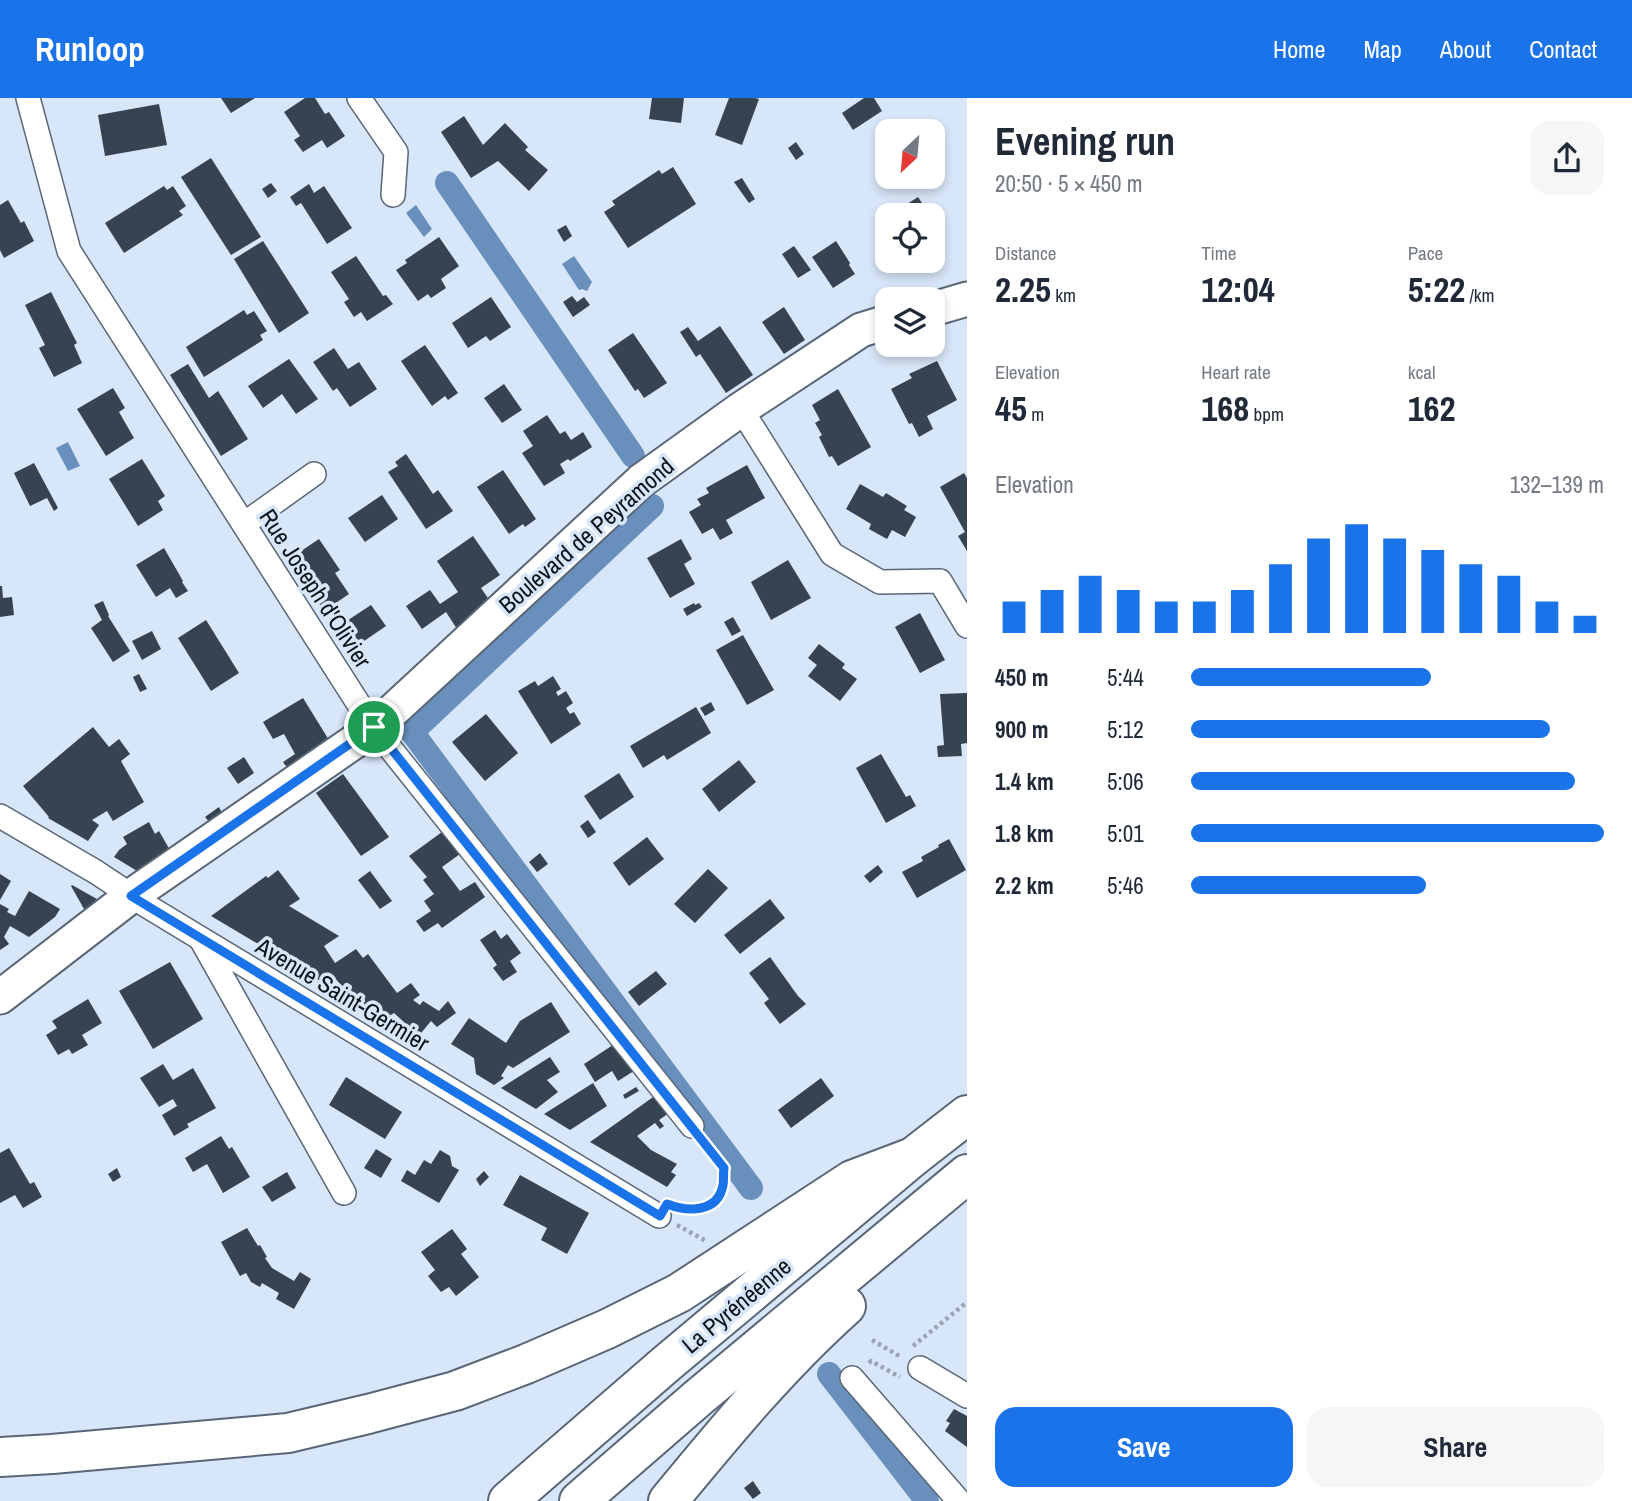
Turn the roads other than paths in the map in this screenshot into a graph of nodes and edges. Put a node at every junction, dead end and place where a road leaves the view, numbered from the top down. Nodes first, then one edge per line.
1 (28, 98) edge
2 (359, 98) edge
3 (393, 195) dead end
4 (967, 299) edge
5 (945, 305) edge
6 (875, 326) edge
7 (741, 409) junction
8 (314, 474) dead end
9 (244, 524) junction
10 (967, 626) edge
11 (374, 727) junction
12 (0, 816) edge
13 (131, 896) junction
14 (200, 939) junction
15 (0, 997) edge
16 (967, 1115) edge
17 (692, 1126) road end
18 (913, 1157) junction
19 (967, 1174) edge
20 (344, 1193) dead end
21 (967, 1198) edge
22 (660, 1216) road end
23 (920, 1368) road end
24 (852, 1378) road end
25 (967, 1396) edge
26 (0, 1457) edge
27 (508, 1501) edge
28 (579, 1501) edge
29 (668, 1501) edge
30 (959, 1501) edge

1 - 9 street, Rue Joseph d'Olivier
2 - 3 street
4 - 5 street
6 - 7 street, Boulevard de Peyramond
7 - 10 street
7 - 11 street, Boulevard de Peyramond
8 - 9 street
9 - 11 street, Rue Joseph d'Olivier
11 - 13 street, Boulevard de Peyramond
11 - 17 street, Rue Joseph d'Olivier
12 - 13 street, Avenue Saint-Germier
13 - 14 street, Avenue Saint-Germier
13 - 15 street, Boulevard de Peyramond
14 - 20 street
14 - 22 street, Avenue Saint-Germier
16 - 18 highway, La Pyrénéenne
18 - 26 highway
18 - 27 highway, La Pyrénéenne
19 - 28 highway, La Pyrénéenne
21 - 29 highway
23 - 25 street
24 - 30 street

